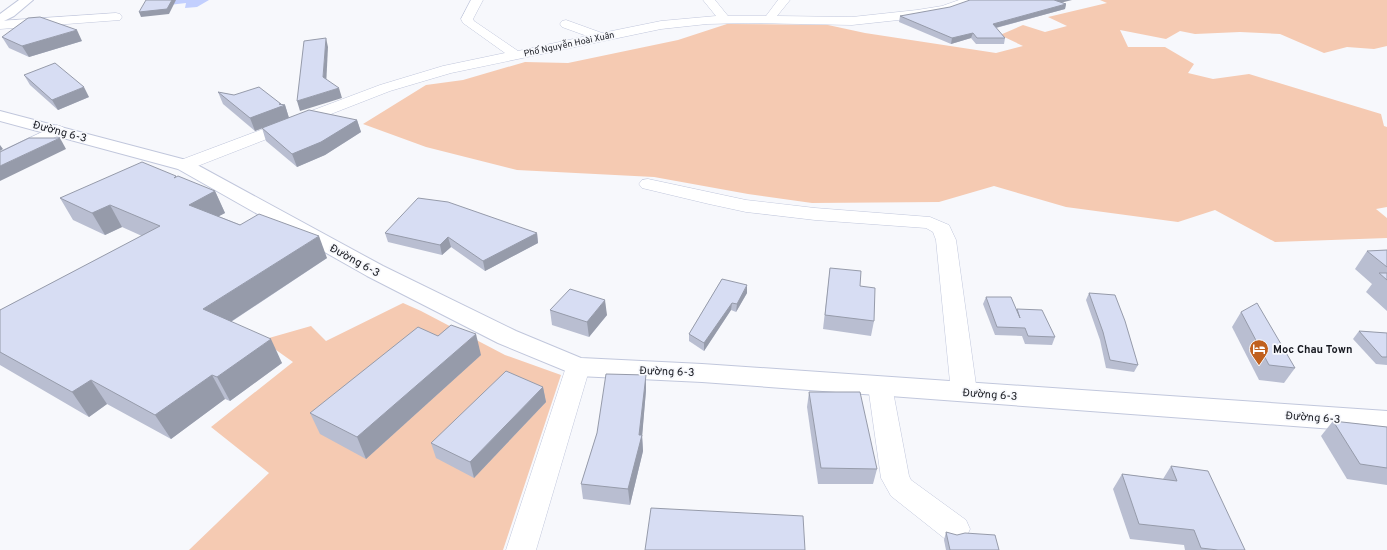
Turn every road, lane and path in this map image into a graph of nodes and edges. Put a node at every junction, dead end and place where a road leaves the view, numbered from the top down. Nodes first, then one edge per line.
1 (27, 0) edge
2 (477, 0) edge
3 (709, 0) edge
4 (784, 0) edge
5 (970, 0) edge
6 (116, 17) dead end
7 (0, 19) edge
8 (725, 20) junction
9 (769, 20) junction
10 (566, 24) dead end
11 (0, 25) edge
12 (600, 37) junction
13 (516, 55) junction
14 (0, 116) edge
15 (57, 130) junction
16 (0, 159) edge
17 (184, 165) junction
18 (648, 184) dead end
19 (578, 367) junction
20 (880, 386) junction
21 (964, 392) junction
22 (1387, 422) edge
23 (955, 529) dead end
24 (521, 550) edge

1 - 7 street
2 - 13 street
3 - 8 street
4 - 9 street
5 - 9 street, Phố Nguyễn Hoài Xuân
6 - 11 street
8 - 9 street, Phố Nguyễn Hoài Xuân
8 - 12 street, Phố Nguyễn Hoài Xuân
10 - 12 street
12 - 13 street, Phố Nguyễn Hoài Xuân
13 - 17 street, Phố Nguyễn Hoài Xuân
14 - 15 street, Đường 6-3
15 - 16 street
15 - 17 street, Đường 6-3
17 - 19 street, Đường 6-3
18 - 21 street
19 - 20 street, Đường 6-3
19 - 24 street
20 - 21 street, Đường 6-3
20 - 23 street
21 - 22 street, Đường 6-3

